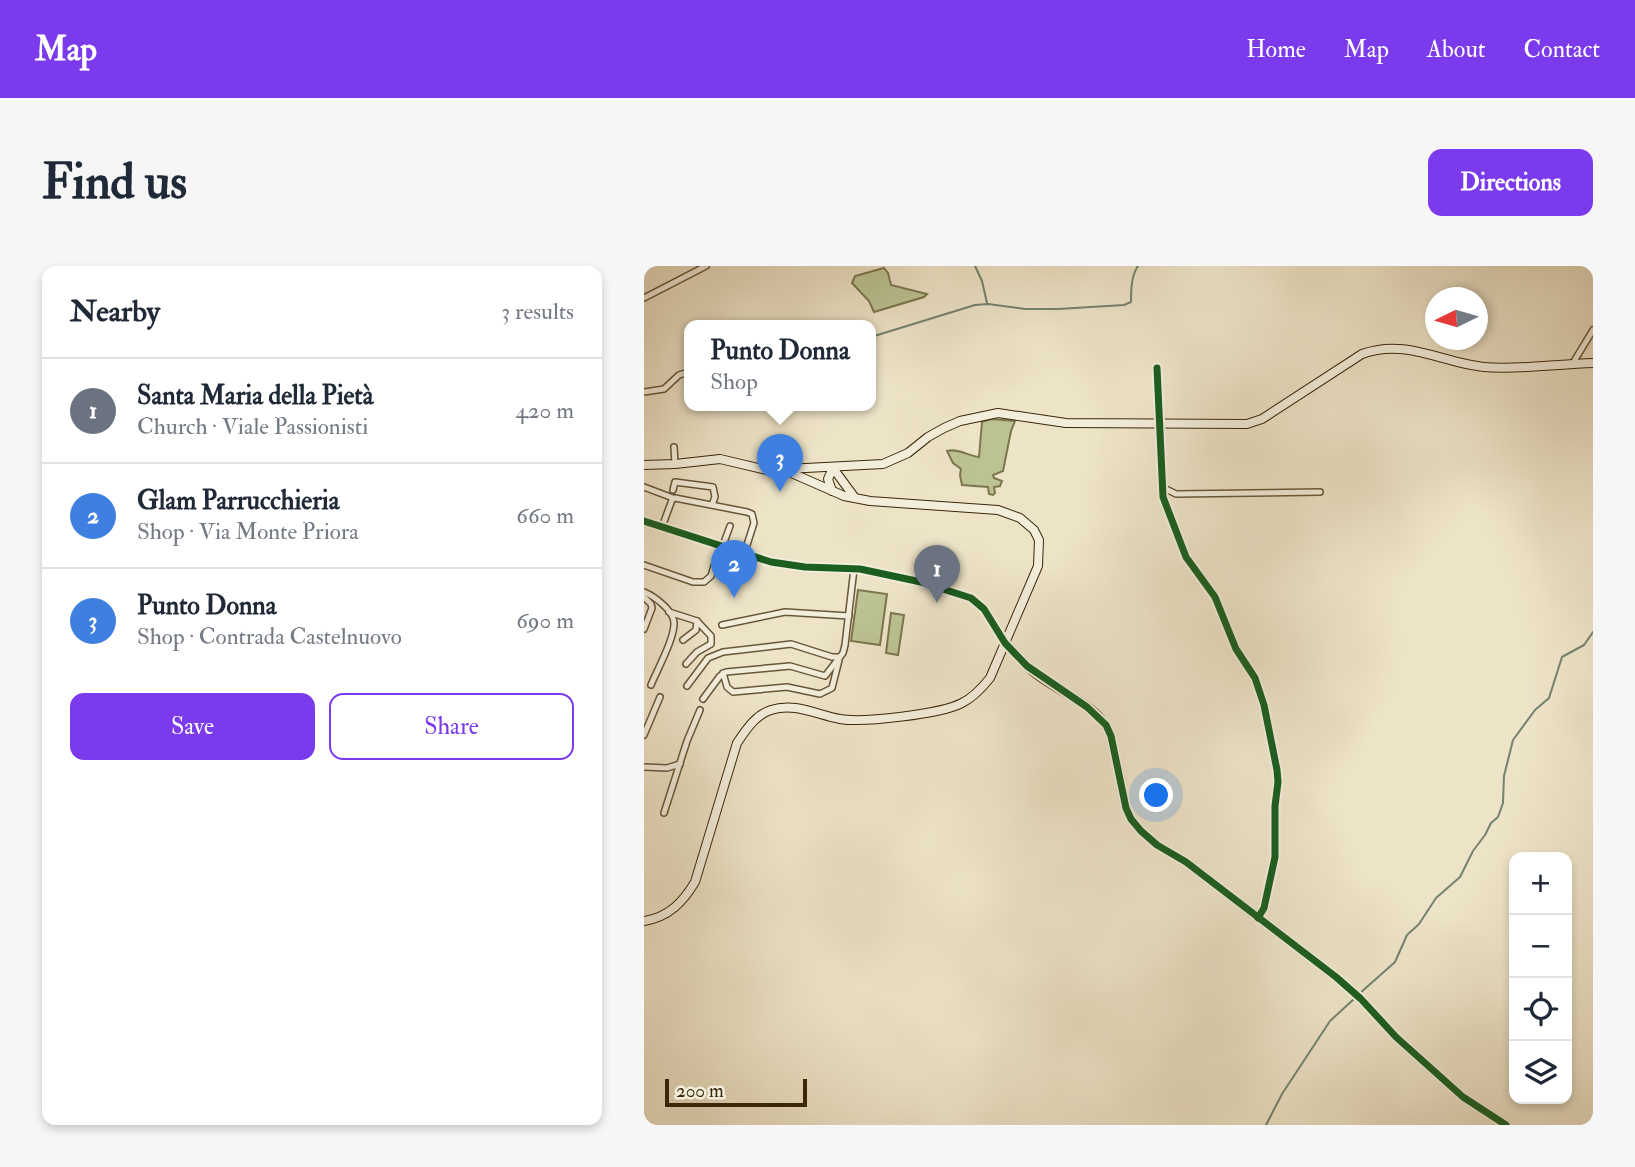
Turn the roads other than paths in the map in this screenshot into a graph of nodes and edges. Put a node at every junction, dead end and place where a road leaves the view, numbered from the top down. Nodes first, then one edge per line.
1 (706, 266) edge
2 (644, 298) edge
3 (1593, 330) edge
4 (1573, 363) junction
5 (1593, 363) edge
6 (1157, 368) dead end
7 (684, 374) edge
8 (644, 392) edge
9 (1160, 423) junction
10 (674, 447) dead end
11 (676, 464) junction
12 (644, 465) edge
13 (857, 466) junction
14 (833, 468) junction
15 (784, 470) junction
16 (644, 487) edge
17 (1162, 487) junction
18 (848, 488) junction
19 (673, 490) dead end
20 (832, 491) junction
21 (1320, 492) dead end
22 (673, 498) junction
23 (855, 498) junction
24 (712, 505) junction
25 (644, 521) edge
26 (730, 526) dead end
27 (662, 527) junction
28 (721, 547) junction
29 (744, 554) junction
30 (644, 565) edge
31 (853, 569) junction
32 (644, 592) edge
33 (644, 597) edge
34 (668, 612) junction
35 (849, 616) junction
36 (697, 621) junction
37 (722, 625) dead end
38 (644, 629) edge
39 (683, 640) dead end
40 (1005, 643) junction
41 (839, 657) junction
42 (685, 664) dead end
43 (723, 673) junction
44 (651, 685) dead end
45 (687, 686) dead end
46 (660, 697) dead end
47 (703, 699) dead end
48 (700, 710) dead end
49 (644, 735) edge
50 (680, 764) junction
51 (644, 767) edge
52 (667, 768) junction
53 (675, 781) junction
54 (664, 813) dead end
55 (1258, 918) junction
56 (644, 921) edge
57 (1506, 1125) edge

1 - 2 street
3 - 4 street
4 - 5 main road
4 - 9 main road
6 - 9 street
7 - 8 street
9 - 13 main road
9 - 17 street
10 - 11 street
11 - 12 main road
11 - 15 main road
13 - 14 main road
13 - 18 main road
14 - 15 main road
14 - 18 main road
14 - 20 main road
15 - 20 main road
16 - 22 street
17 - 21 street
17 - 55 street
18 - 23 main road
19 - 24 street
20 - 23 main road
22 - 24 street
22 - 27 street
23 - 40 main road
24 - 29 street
25 - 27 street
26 - 28 street
27 - 28 street
28 - 29 street
28 - 30 street
29 - 31 street
31 - 35 street
31 - 40 street
32 - 34 street
33 - 38 street
34 - 36 street
34 - 44 street
35 - 37 street
35 - 41 street
36 - 39 street
36 - 42 street
40 - 55 street
40 - 56 main road
41 - 43 street
41 - 43 street
41 - 45 street
43 - 47 street
46 - 49 street
48 - 50 street
50 - 52 street
50 - 53 street
51 - 52 street
52 - 53 street
53 - 54 street
55 - 57 street

